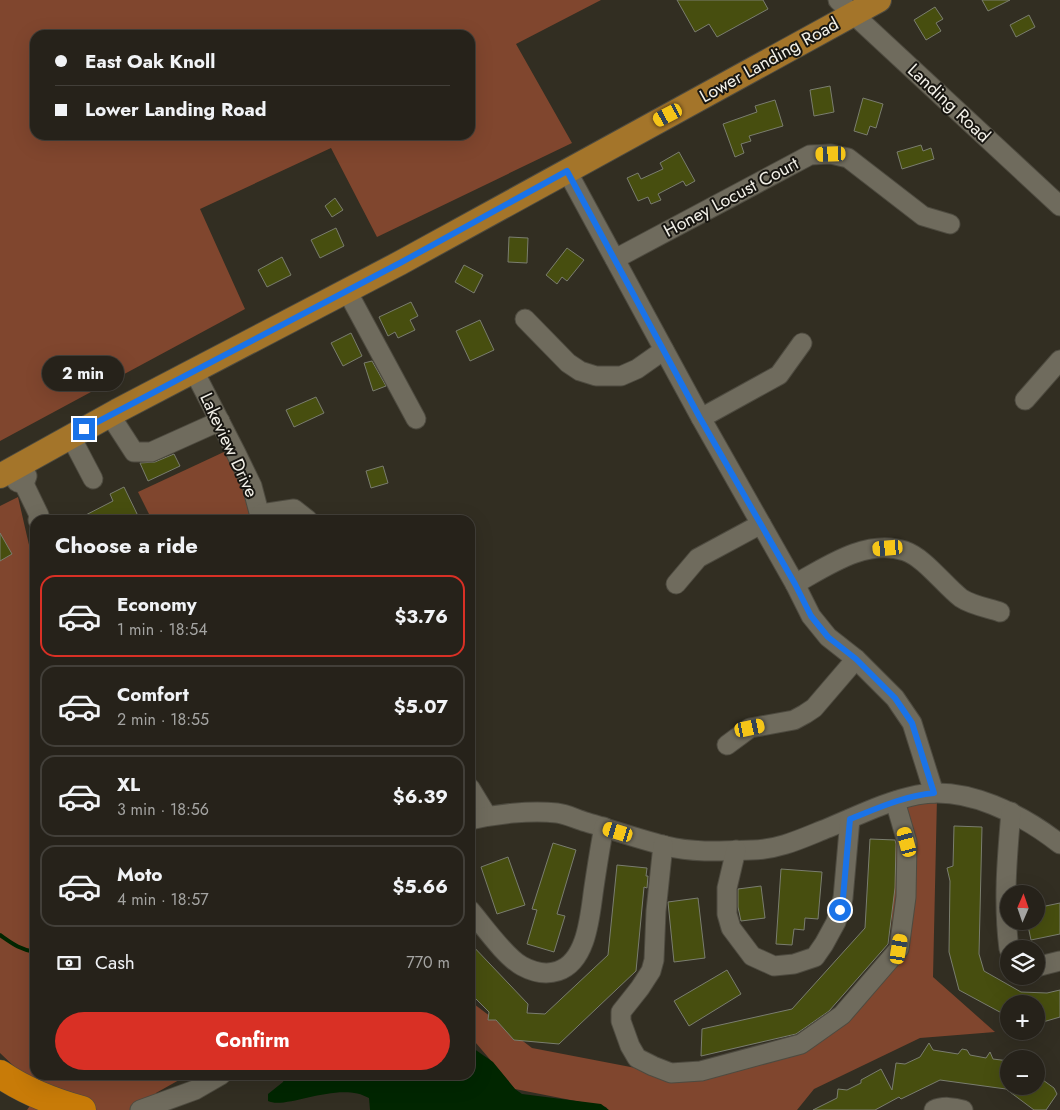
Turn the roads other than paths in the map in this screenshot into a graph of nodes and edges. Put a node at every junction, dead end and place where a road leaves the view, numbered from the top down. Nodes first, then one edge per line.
1 (879, 0) edge
2 (845, 7) edge
3 (567, 171) junction
4 (1060, 206) edge
5 (950, 224) dead end
6 (615, 259) junction
7 (347, 291) junction
8 (525, 319) dead end
9 (802, 343) dead end
10 (664, 350) junction
11 (1060, 360) edge
12 (194, 371) junction
13 (1025, 400) dead end
14 (110, 415) junction
15 (700, 418) junction
16 (416, 419) dead end
17 (220, 421) junction
18 (71, 436) junction
19 (14, 474) edge
20 (92, 479) dead end
21 (38, 515) edge
22 (260, 515) edge
23 (269, 515) edge
24 (302, 515) edge
25 (761, 524) junction
26 (676, 584) dead end
27 (795, 584) junction
28 (1000, 612) dead end
29 (856, 659) junction
30 (727, 746) dead end
31 (934, 793) junction
32 (895, 801) junction
33 (1011, 812) junction
34 (478, 818) edge
35 (850, 819) junction
36 (604, 827) junction
37 (1060, 844) edge
38 (663, 845) junction
39 (736, 850) junction
40 (475, 916) edge
41 (1008, 940) edge
42 (1060, 960) edge
43 (1045, 964) edge
44 (0, 1074) edge
45 (212, 1080) edge
46 (82, 1110) edge
47 (140, 1110) edge
48 (934, 1110) edge
49 (963, 1110) edge

1 - 2 main road, Lower Landing Road
2 - 3 main road, Lower Landing Road
2 - 4 street, Landing Road
3 - 6 street
3 - 7 main road, Lower Landing Road
5 - 6 street, Honey Locust Court
6 - 10 street
7 - 12 main road, Lower Landing Road
7 - 16 street
8 - 10 street
9 - 15 street
10 - 15 street
11 - 13 street
12 - 14 main road, Lower Landing Road
12 - 17 street, Lakeview Drive
14 - 17 street
14 - 18 main road, Lower Landing Road
15 - 25 street
17 - 22 street, Lakeview Drive
18 - 19 main road, Lower Landing Road
18 - 20 street
19 - 21 street
23 - 24 street
25 - 26 street
25 - 27 street
27 - 28 street
27 - 29 street
29 - 30 street
29 - 31 street
31 - 32 street
31 - 33 street
32 - 35 street
32 - 38 street
33 - 37 street
33 - 41 street
34 - 36 street
35 - 39 street
35 - 39 street
36 - 38 street
36 - 40 street
38 - 39 street
42 - 43 street
44 - 46 highway
45 - 47 street
48 - 49 street

